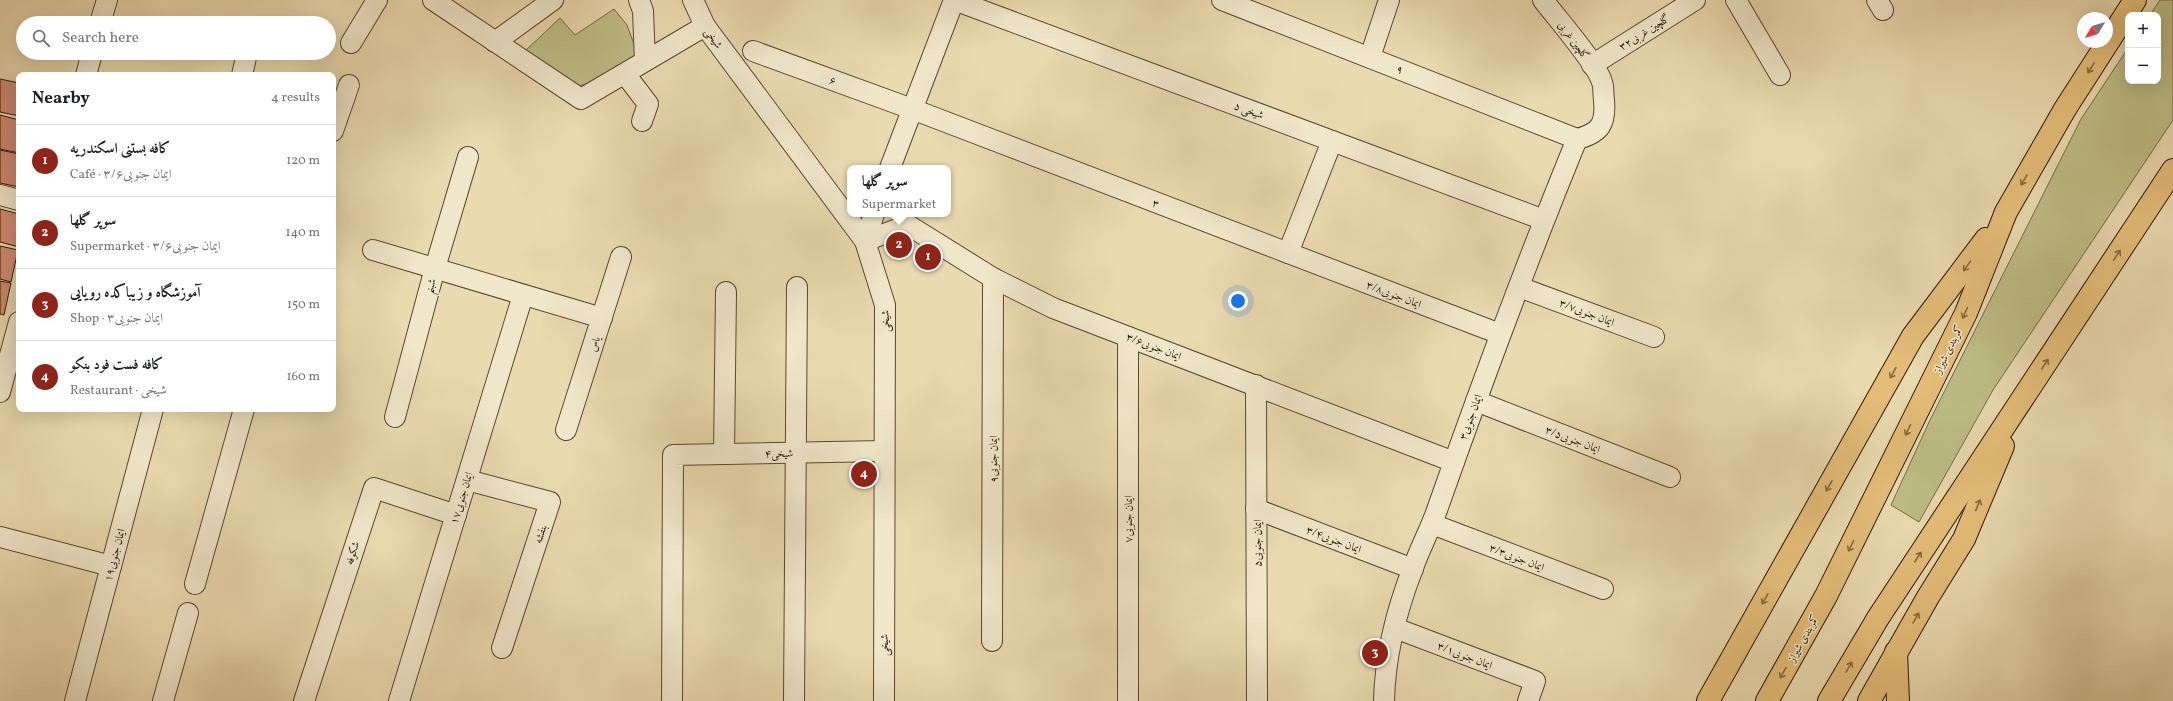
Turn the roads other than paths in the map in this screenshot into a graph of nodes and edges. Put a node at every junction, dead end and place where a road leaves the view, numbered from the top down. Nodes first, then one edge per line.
1 (107, 0) edge
2 (377, 0) edge
3 (433, 0) edge
4 (553, 0) edge
5 (639, 0) edge
6 (693, 0) edge
7 (954, 0) edge
8 (1222, 0) edge
9 (1389, 0) edge
10 (1543, 0) edge
11 (1695, 0) edge
12 (1736, 0) edge
13 (2134, 0) edge
14 (102, 16) edge
15 (705, 26) junction
16 (495, 42) junction
17 (352, 44) dead end
18 (753, 51) dead end
19 (1370, 57) junction
20 (90, 60) edge
21 (245, 60) edge
22 (645, 61) junction
23 (87, 72) edge
24 (243, 72) edge
25 (1597, 73) junction
26 (625, 74) junction
27 (1780, 75) dead end
28 (348, 85) dead end
29 (912, 109) junction
30 (642, 121) dead end
31 (336, 123) edge
32 (1577, 139) junction
33 (1332, 141) junction
34 (468, 157) dead end
35 (891, 165) edge
36 (2173, 170) edge
37 (0, 195) edge
38 (16, 199) edge
39 (2006, 212) junction
40 (847, 217) edge
41 (847, 217) edge
42 (873, 217) edge
43 (1544, 220) junction
44 (865, 241) junction
45 (373, 250) dead end
46 (1288, 253) junction
47 (621, 257) dead end
48 (435, 268) junction
49 (993, 278) junction
50 (797, 287) dead end
51 (1519, 287) junction
52 (726, 292) dead end
53 (524, 295) junction
54 (602, 318) junction
55 (16, 333) edge
56 (1500, 334) junction
57 (1128, 337) junction
58 (1654, 337) dead end
59 (1256, 386) junction
60 (0, 392) edge
61 (2024, 396) junction
62 (1476, 401) junction
63 (152, 412) edge
64 (243, 412) edge
65 (394, 417) dead end
66 (566, 430) dead end
67 (884, 451) junction
68 (796, 453) junction
69 (724, 454) junction
70 (1454, 462) junction
71 (1670, 477) dead end
72 (466, 480) junction
73 (1256, 508) junction
74 (456, 515) junction
75 (1432, 524) junction
76 (0, 536) edge
77 (111, 566) junction
78 (1413, 569) junction
79 (195, 584) dead end
80 (1603, 589) dead end
81 (188, 613) dead end
82 (1395, 628) junction
83 (992, 641) dead end
84 (502, 648) dead end
85 (1896, 652) junction
86 (75, 701) edge
87 (163, 701) edge
88 (304, 701) edge
89 (399, 701) edge
90 (672, 701) edge
91 (794, 701) edge
92 (884, 701) edge
93 (1128, 701) edge
94 (1258, 701) edge
95 (1384, 701) edge
96 (1528, 701) edge
97 (1708, 701) edge
98 (1767, 701) edge
99 (1829, 701) edge
100 (1869, 701) edge
101 (1898, 701) edge

1 - 14 street
2 - 17 street
3 - 16 street
4 - 16 street
5 - 22 street
6 - 15 street, شیخی
7 - 29 street
7 - 33 street, شیخی ۵
8 - 19 street, ۹
9 - 19 street
10 - 25 street, گلچین غربی
11 - 25 street, گلچین غربی۳۲
12 - 27 street
13 -> 39 highway, کمربندی شیراز
15 - 22 street
15 - 40 street, شیخی
16 - 26 street
18 - 29 street, ۶
19 - 32 street, ۹
20 - 23 street
21 - 24 street
22 - 26 street
25 - 32 street
26 - 30 street
28 - 31 street
29 - 35 street
29 - 46 street, ۳
32 - 43 street, ایمان جنوبی۳
33 - 43 street, شیخی ۵
33 - 46 street
34 - 48 street, شبنم
61 -> 36 highway
37 - 38 street
39 -> 97 highway
39 -> 98 highway, کمربندی شیراز
41 - 44 street, شیخی
42 - 44 street
43 - 51 street, ایمان جنوبی۳
44 - 49 street, ایمان جنوبی۳/۶
44 - 67 street, شیخی
45 - 48 street
46 - 56 street, ایمان جنوبی۳/۸
47 - 54 street, یاس
48 - 53 street
48 - 65 street, شبنم
49 - 57 street, ایمان جنوبی۳/۶
49 - 83 street, ایمان جنوبی۹
50 - 68 street
51 - 56 street, ایمان جنوبی۳
51 - 58 street, ایمان جنوبی۳/۷
52 - 69 street
53 - 54 street
53 - 72 street, ایمان جنوبی۱۷
54 - 66 street, یاس
55 - 60 street
56 - 62 street, ایمان جنوبی۳
57 - 59 street, ایمان جنوبی۳/۶
57 - 93 street, ایمان جنوبی۷
59 - 70 street, ایمان جنوبی۳/۶
59 - 73 street, ایمان جنوبی۵
85 -> 61 highway
99 -> 61 highway
62 - 70 street, ایمان جنوبی۳
62 - 71 street, ایمان جنوبی۳/۵
63 - 77 street, ایمان جنوبی۱۹
64 - 79 street
67 - 68 street, شیخی۴
67 - 92 street, شیخی
68 - 69 street, شیخی۴
68 - 91 street
69 - 90 street, شیخی۴
70 - 75 street, ایمان جنوبی۳
72 - 74 street, ایمان جنوبی۱۷
72 - 84 street, بنفشه
73 - 78 street, ایمان جنوبی۳/۴
73 - 94 street, ایمان جنوبی۵
74 - 88 street, شکوفه
74 - 89 street, ایمان جنوبی۱۷
75 - 78 street, ایمان جنوبی۳
75 - 80 street, ایمان جنوبی۳/۳
76 - 77 street
77 - 86 street, ایمان جنوبی۱۹
78 - 82 street, ایمان جنوبی۳
81 - 87 street
82 - 95 street, ایمان جنوبی۳
82 - 96 street, ایمان جنوبی۳/۱
85 - 100 highway
85 - 101 highway

